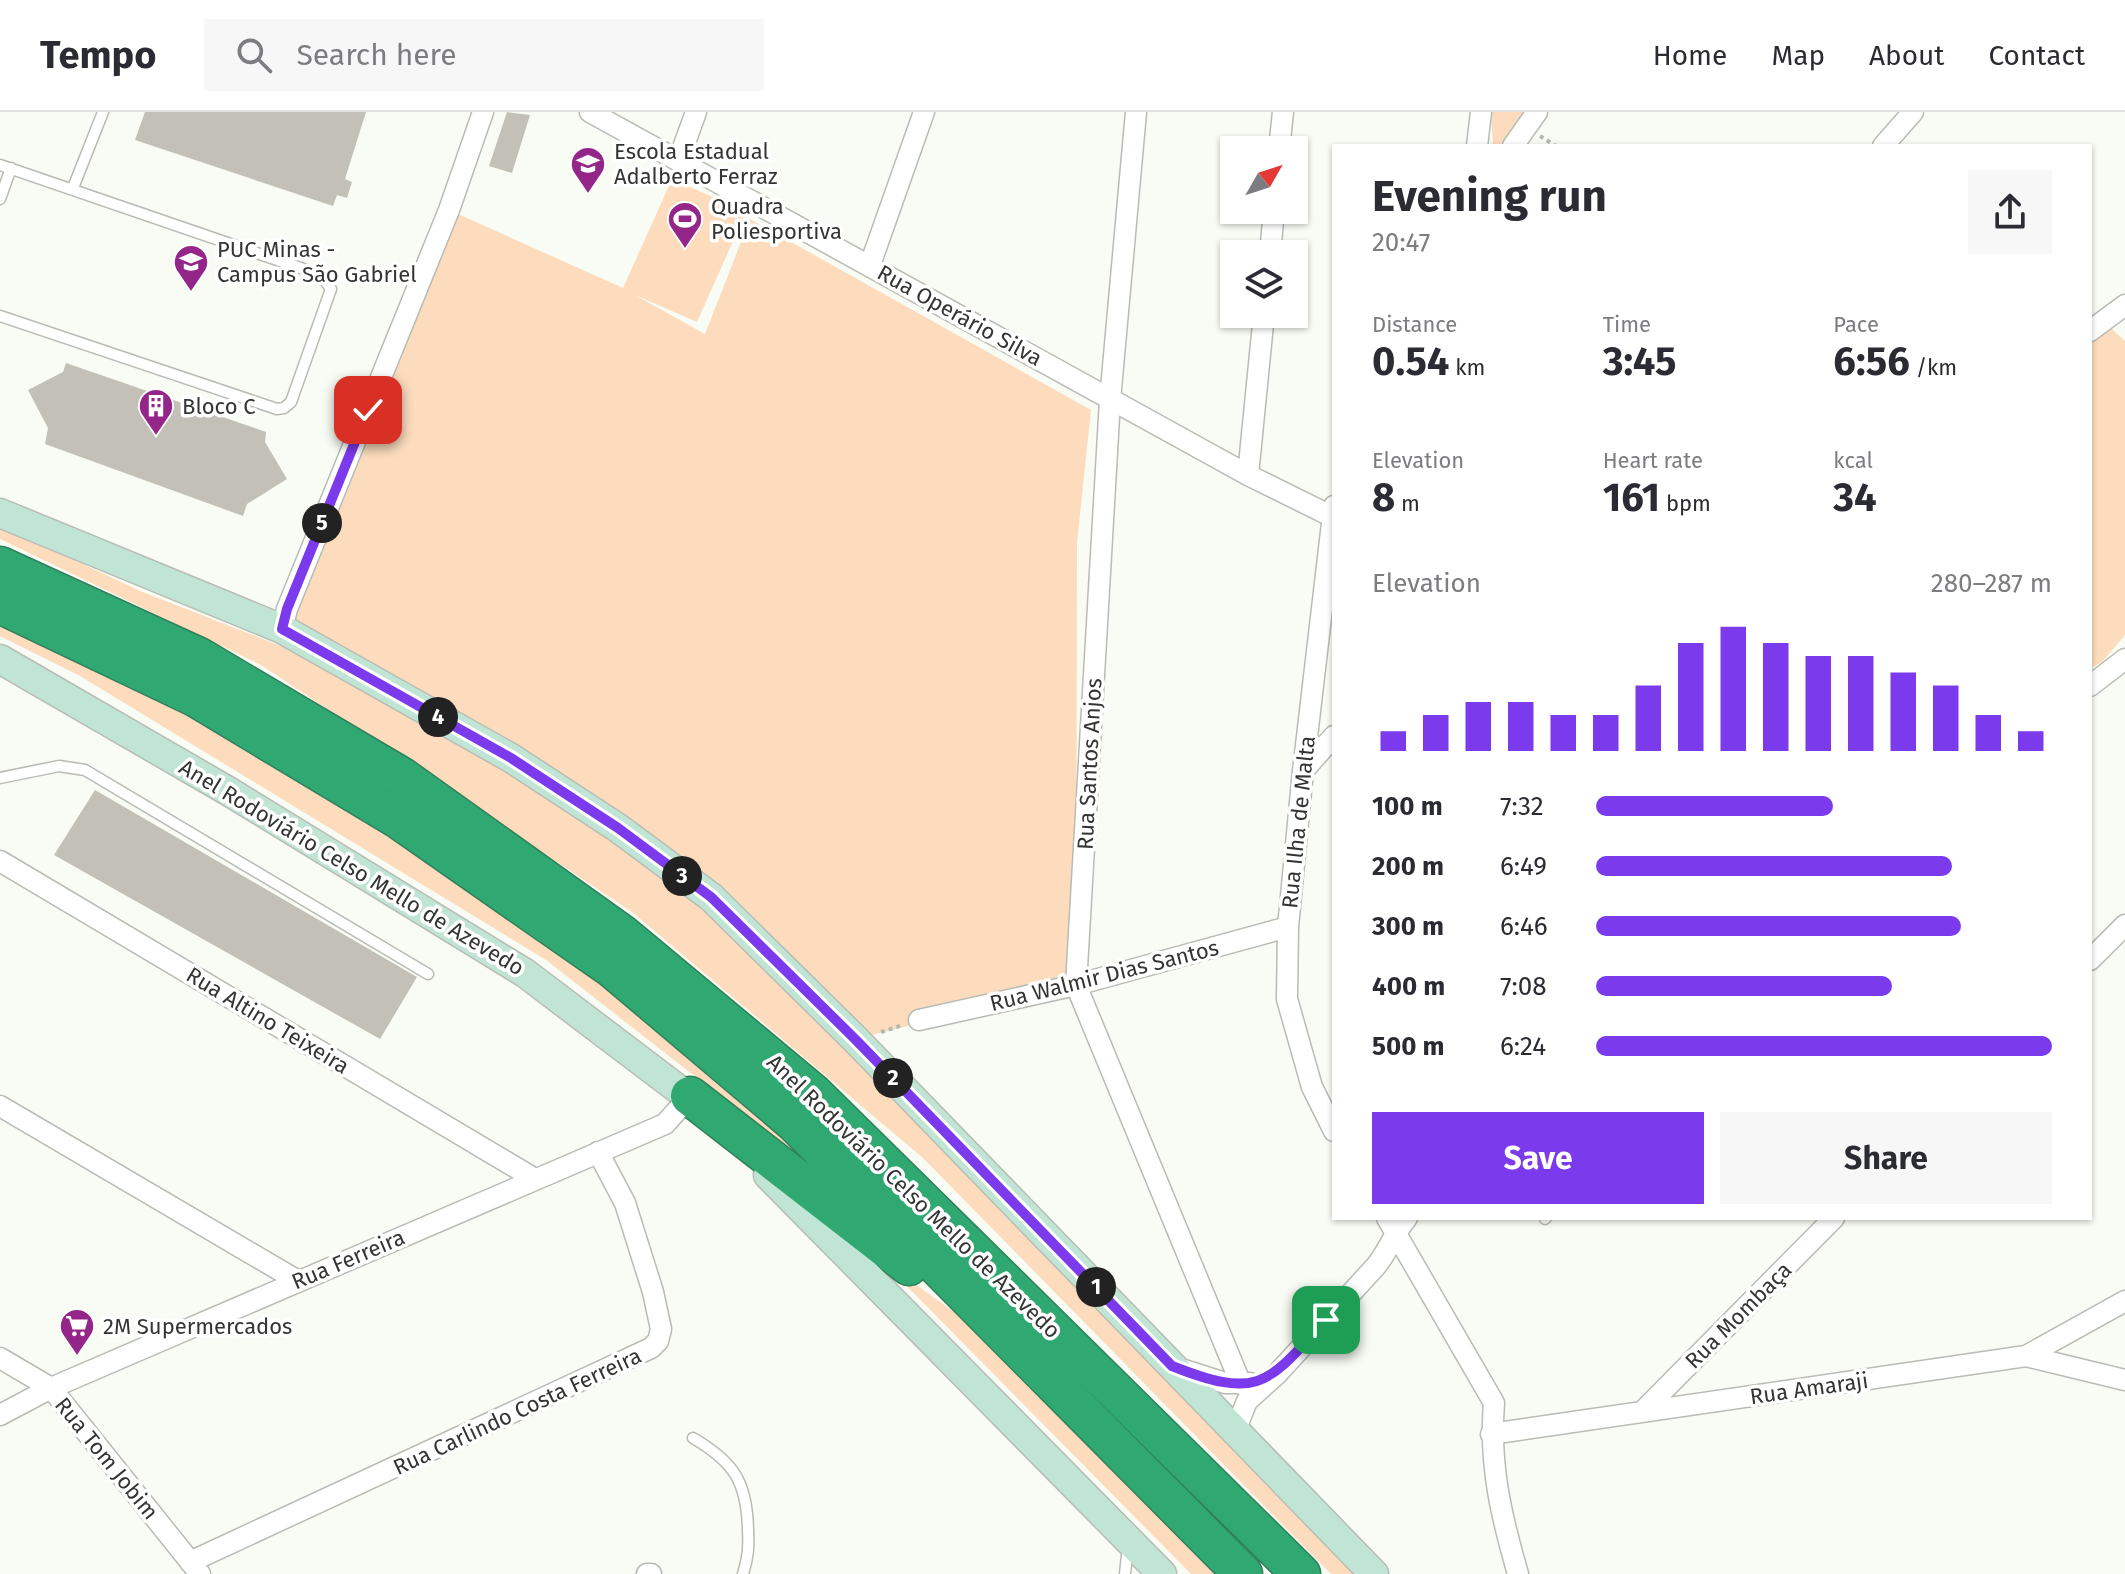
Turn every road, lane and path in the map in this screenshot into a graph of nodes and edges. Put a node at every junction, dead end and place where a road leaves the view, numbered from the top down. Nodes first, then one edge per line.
1 (103, 112) edge
2 (483, 112) edge
3 (590, 112) edge
4 (696, 112) edge
5 (924, 112) edge
6 (1136, 112) edge
7 (1283, 112) edge
8 (1481, 112) edge
9 (1537, 112) edge
10 (1913, 112) edge
11 (1280, 136) edge
12 (1477, 144) edge
13 (1514, 144) edge
14 (1885, 144) edge
15 (679, 159) junction
16 (6, 166) edge
17 (73, 188) junction
18 (1, 195) edge
19 (870, 265) junction
20 (2125, 305) edge
21 (0, 316) edge
22 (1263, 328) edge
23 (2092, 330) edge
24 (1110, 400) junction
25 (1248, 475) junction
26 (1332, 511) edge
27 (0, 513) edge
28 (0, 566) edge
29 (0, 604) edge
30 (282, 629) junction
31 (2125, 660) edge
32 (1, 661) edge
33 (2092, 685) edge
34 (1332, 738) edge
35 (1303, 771) junction
36 (0, 778) edge
37 (0, 861) edge
38 (2125, 925) edge
39 (1288, 927) junction
40 (2092, 958) edge
41 (428, 974) dead end
42 (1076, 985) junction
43 (919, 1020) joint
44 (855, 1039) junction
45 (690, 1096) junction
46 (0, 1106) edge
47 (1332, 1127) edge
48 (598, 1152) junction
49 (535, 1179) junction
50 (1832, 1220) edge
51 (1396, 1222) edge
52 (298, 1281) junction
53 (2125, 1301) edge
54 (2026, 1356) junction
55 (0, 1358) edge
56 (1028, 1359) junction
57 (1172, 1366) junction
58 (1277, 1374) junction
59 (2125, 1380) edge
60 (1241, 1384) junction
61 (51, 1388) junction
62 (1642, 1412) junction
63 (0, 1415) edge
64 (1235, 1431) junction
65 (1491, 1434) junction
66 (693, 1438) dead end
67 (1129, 1541) junction
68 (195, 1568) edge
69 (743, 1574) edge
70 (1125, 1574) edge
71 (1162, 1574) edge
72 (1243, 1574) edge
73 (1301, 1574) edge
74 (1374, 1574) edge
75 (1518, 1574) edge

1 - 17 lane
2 - 30 street
3 - 15 street, Rua Operário Silva
4 - 15 street
5 - 19 street
6 - 24 street, Rua Santos Anjos
7 - 11 street
8 - 12 street
9 - 13 street
10 - 14 street
15 - 19 street, Rua Operário Silva
16 - 17 lane
16 - 18 lane
17 - 21 lane
19 - 24 street, Rua Operário Silva
20 - 23 street
22 - 25 street
24 - 25 street, Rua Operário Silva
24 - 42 street, Rua Santos Anjos
25 - 26 street, Rua Operário Silva
26 - 35 street, Rua Ilha de Malta
27 - 30 main road
28 - 73 highway, Anel Rodoviário Celso Mello de Azevedo
29 - 56 highway, Anel Rodoviário Celso Mello de Azevedo
30 - 44 main road
31 - 33 street
32 - 45 main road, Anel Rodoviário Celso Mello de Azevedo
34 - 35 street
35 - 39 street, Rua Ilha de Malta
36 - 41 lane
37 - 49 street, Rua Altino Teixeira
38 - 40 street
39 - 42 street, Rua Walmir Dias Santos
39 - 47 street, Rua Ilha de Malta
42 - 43 street, Rua Walmir Dias Santos
42 - 60 street, Rua Santos Anjos
43 - 44 path
44 - 57 main road
45 - 48 street, Rua Ferreira
45 - 56 highway
45 - 67 main road, Anel Rodoviário Celso Mello de Azevedo
46 - 52 street
48 - 49 street, Rua Ferreira
48 - 68 street, Rua Carlindo Costa Ferreira
49 - 52 street, Rua Ferreira
50 - 62 street, Rua Mombaça
51 - 58 street
51 - 65 street
52 - 61 street, Rua Ferreira
53 - 54 street
54 - 59 street, Rua Amaraji
54 - 62 street, Rua Amaraji
55 - 61 street, Rua Tom Jobim
56 - 72 highway, Anel Rodoviário Celso Mello de Azevedo
57 - 60 street
57 - 64 main road
58 - 60 street
58 - 64 street
61 - 63 street, Rua Ferreira
61 - 68 street, Rua Tom Jobim
62 - 65 street, Rua Amaraji
64 - 74 main road
65 - 75 street
66 - 69 lane
67 - 70 lane
67 - 71 main road, Anel Rodoviário Celso Mello de Azevedo

